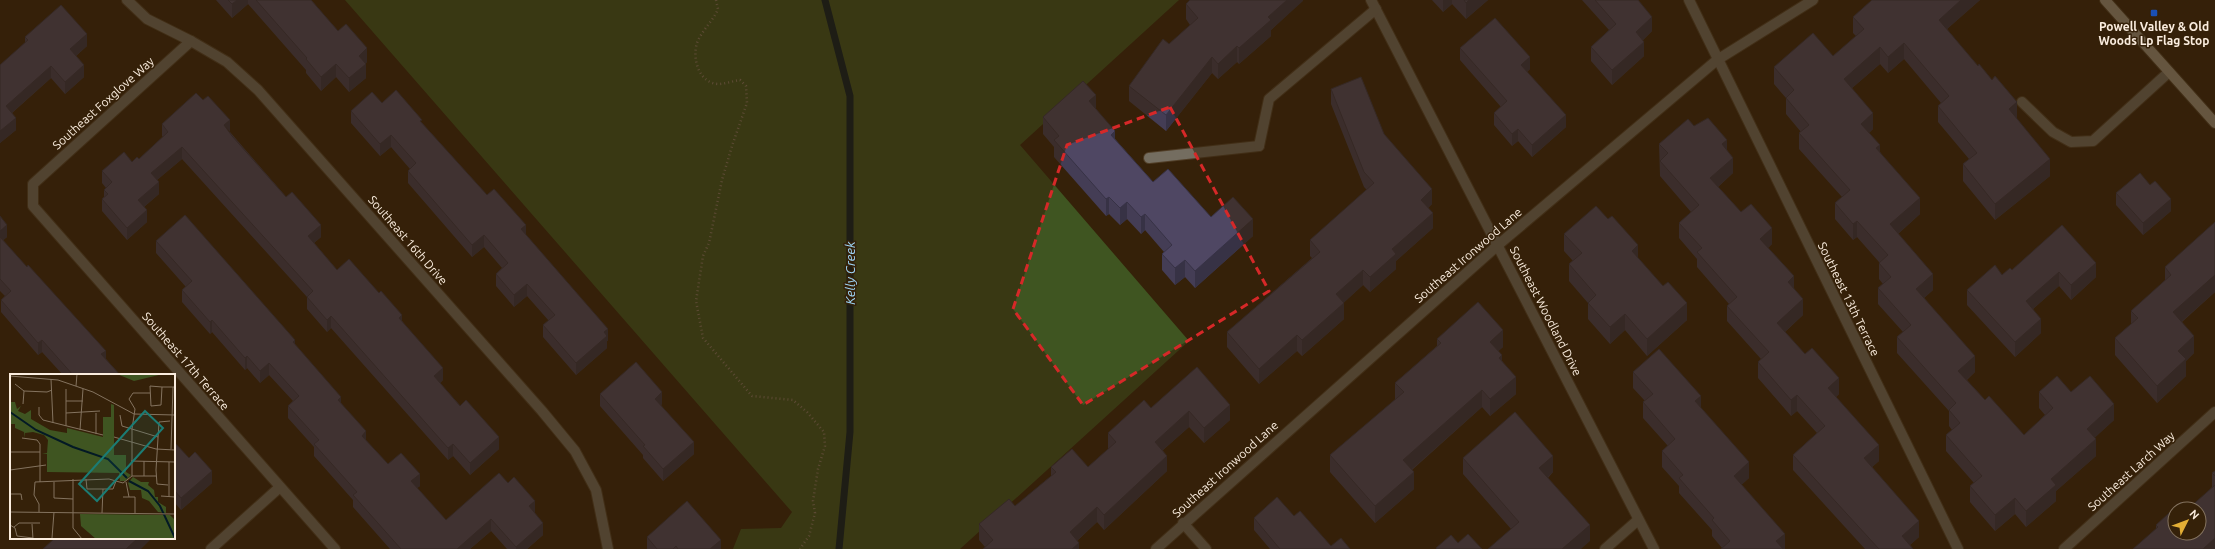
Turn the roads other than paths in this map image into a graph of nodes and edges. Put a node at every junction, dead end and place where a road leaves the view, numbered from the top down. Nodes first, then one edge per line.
1 (126, 0) edge
2 (1690, 0) edge
3 (1813, 0) edge
4 (2105, 0) edge
5 (1373, 5) edge
6 (191, 40) junction
7 (1718, 60) junction
8 (2169, 72) junction
9 (2022, 102) dead end
10 (2215, 123) edge
11 (1149, 158) dead end
12 (33, 184) joint
13 (1498, 245) junction
14 (2215, 412) edge
15 (280, 487) junction
16 (1638, 520) junction
17 (1184, 523) junction
18 (211, 549) edge
19 (335, 549) edge
20 (608, 549) edge
21 (1156, 549) edge
22 (1206, 549) edge
23 (1605, 549) edge
24 (1654, 549) edge
25 (1958, 549) edge
26 (2064, 549) edge

1 - 6 street, Southeast 16th Drive
2 - 7 street, Southeast 13th Terrace
3 - 7 street, Southeast Ironwood Lane
4 - 8 main road
5 - 11 street
5 - 13 street, Southeast Woodland Drive
6 - 12 street, Southeast Foxglove Way
6 - 20 street, Southeast 16th Drive
7 - 13 street, Southeast Ironwood Lane
7 - 25 street, Southeast 13th Terrace
8 - 9 street
8 - 10 main road
12 - 15 street, Southeast 17th Terrace
13 - 16 street, Southeast Woodland Drive
13 - 17 street, Southeast Ironwood Lane
14 - 26 street, Southeast Larch Way
15 - 18 street
15 - 19 street, Southeast 17th Terrace
16 - 23 street
16 - 24 street, Southeast Woodland Drive
17 - 21 street, Southeast Ironwood Lane
17 - 22 street

